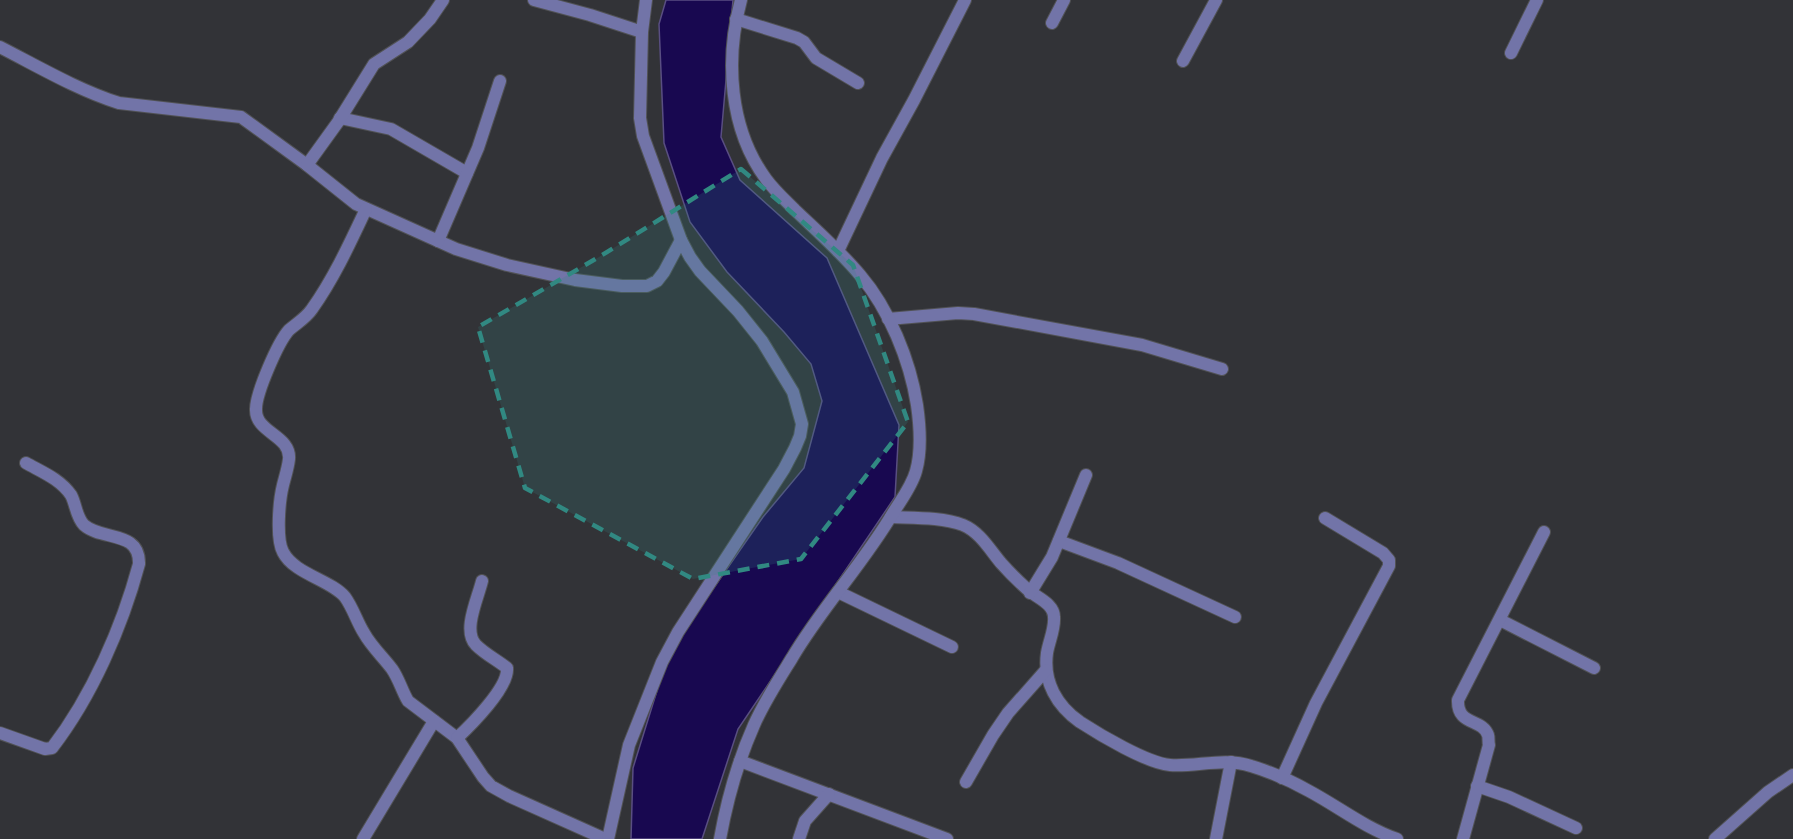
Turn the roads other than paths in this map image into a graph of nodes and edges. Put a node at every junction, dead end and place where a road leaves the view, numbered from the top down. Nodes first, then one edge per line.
1 (443, 0) edge
2 (534, 0) edge
3 (646, 0) edge
4 (741, 0) edge
5 (965, 0) edge
6 (1064, 0) edge
7 (1216, 0) edge
8 (1537, 0) edge
9 (736, 19) junction
10 (1052, 23) dead end
11 (642, 32) junction
12 (0, 47) edge
13 (1511, 53) dead end
14 (1183, 61) dead end
15 (500, 81) dead end
16 (858, 83) dead end
17 (340, 118) junction
18 (307, 165) junction
19 (467, 173) junction
20 (366, 209) junction
21 (681, 240) junction
22 (438, 241) junction
23 (838, 251) junction
24 (888, 319) junction
25 (1222, 369) dead end
26 (26, 463) dead end
27 (1086, 475) dead end
28 (891, 517) junction
29 (1325, 518) dead end
30 (1544, 532) dead end
31 (1059, 541) junction
32 (482, 581) dead end
33 (838, 592) junction
34 (1030, 593) junction
35 (1234, 617) dead end
36 (1500, 620) junction
37 (952, 647) dead end
38 (1594, 668) dead end
39 (1046, 670) junction
40 (434, 721) junction
41 (0, 733) edge
42 (457, 738) junction
43 (740, 761) junction
44 (1232, 762) junction
45 (1793, 775) edge
46 (1282, 778) junction
47 (966, 782) dead end
48 (1477, 786) junction
49 (829, 794) junction
50 (1576, 828) dead end
51 (363, 839) edge
52 (606, 839) edge
53 (720, 839) edge
54 (799, 839) edge
55 (947, 839) edge
56 (1216, 839) edge
57 (1397, 839) edge
58 (1464, 839) edge
59 (1715, 839) edge

1 - 17 street
2 - 11 street
3 - 11 street
4 - 9 street
5 - 23 street
6 - 10 street
7 - 14 street
8 - 13 street
9 - 16 street
9 - 23 street
11 - 21 street
12 - 18 street
15 - 19 street
17 - 18 street
17 - 19 street
18 - 20 street
19 - 22 street
20 - 22 street
20 - 40 street
21 - 22 street
21 - 52 street
23 - 24 street
24 - 25 street
24 - 28 street
26 - 41 street
27 - 31 street
28 - 33 street
28 - 34 street
29 - 46 street
30 - 36 street
31 - 34 street
31 - 35 street
32 - 42 street
33 - 37 street
33 - 43 street
34 - 39 street
36 - 38 street
36 - 48 street
39 - 44 street
39 - 47 street
40 - 42 street
40 - 51 street
42 - 52 street
43 - 49 street
43 - 53 street
44 - 46 street
44 - 56 street
45 - 59 street
46 - 57 street
48 - 50 street
48 - 58 street
49 - 54 street
49 - 55 street

